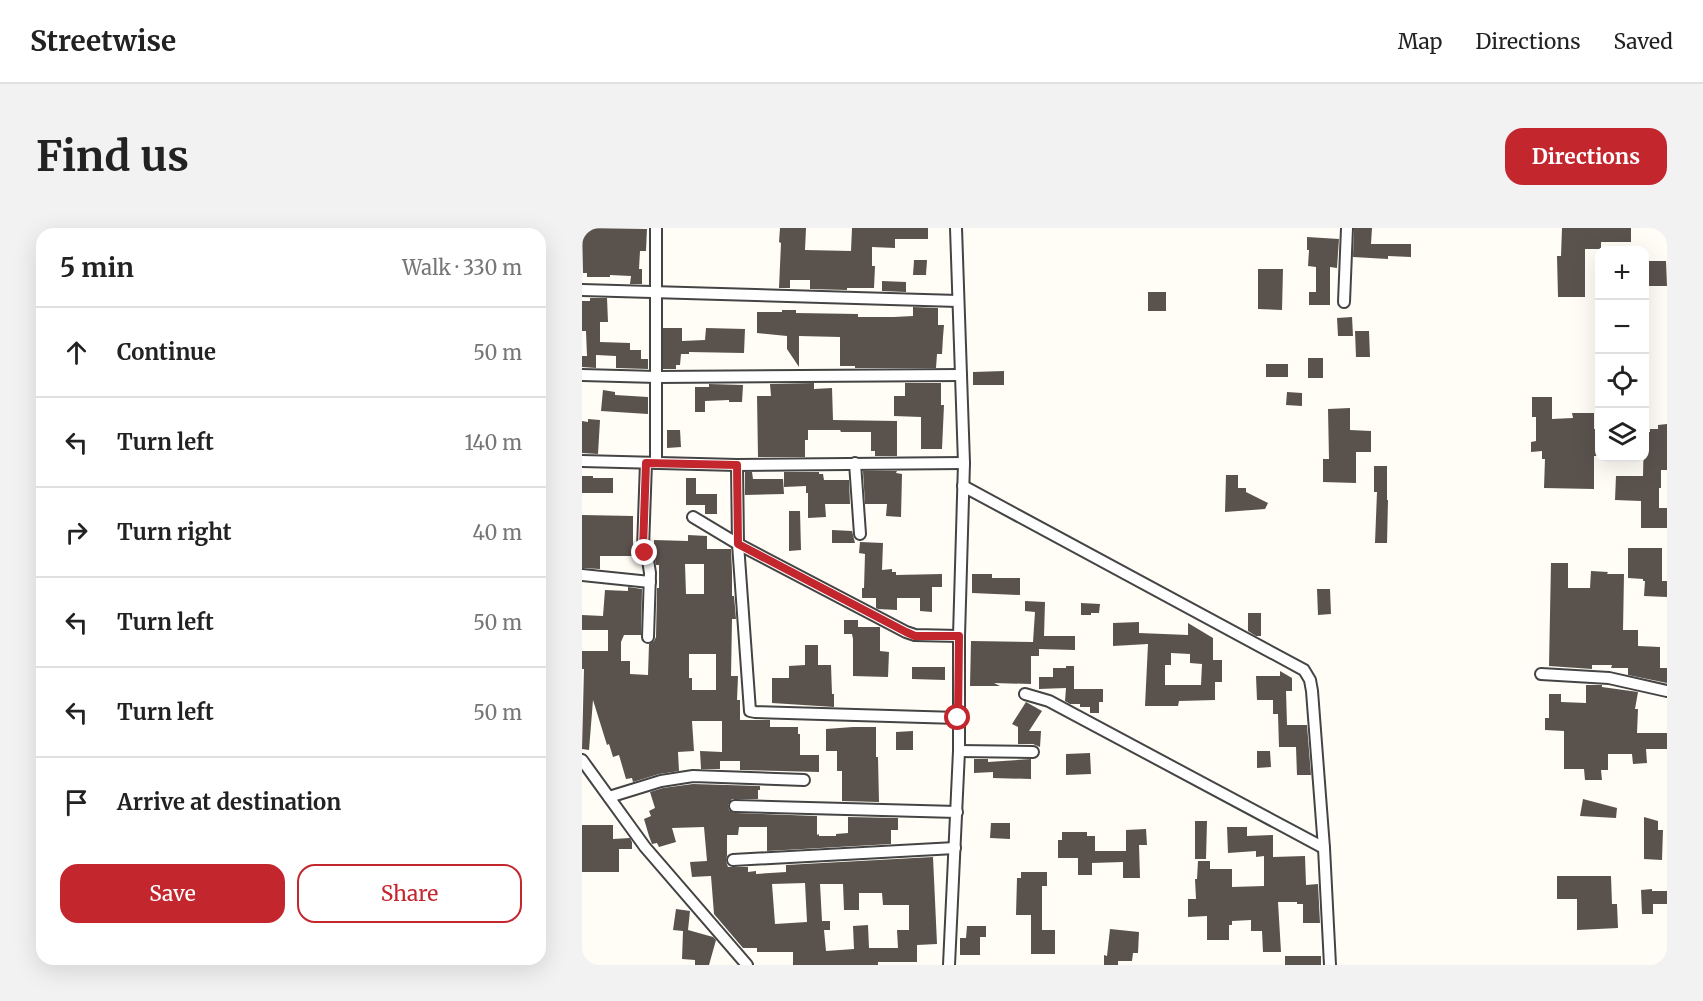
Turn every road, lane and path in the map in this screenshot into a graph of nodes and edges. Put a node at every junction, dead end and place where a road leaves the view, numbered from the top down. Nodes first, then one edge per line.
1 (656, 228) edge
2 (956, 228) edge
3 (1347, 228) edge
4 (582, 290) edge
5 (656, 291) junction
6 (958, 301) junction
7 (1344, 302) dead end
8 (582, 375) edge
9 (961, 375) junction
10 (657, 377) junction
11 (582, 461) edge
12 (964, 462) junction
13 (651, 463) junction
14 (855, 463) junction
15 (737, 465) junction
16 (963, 486) junction
17 (693, 518) dead end
18 (860, 534) dead end
19 (738, 544) junction
20 (582, 575) edge
21 (650, 582) junction
22 (959, 636) junction
23 (648, 637) dead end
24 (1541, 674) dead end
25 (1667, 690) edge
26 (1025, 694) dead end
27 (958, 718) junction
28 (959, 751) junction
29 (1033, 752) dead end
30 (582, 760) edge
31 (804, 780) dead end
32 (609, 797) junction
33 (735, 806) dead end
34 (957, 812) junction
35 (955, 848) junction
36 (1324, 848) junction
37 (733, 860) dead end
38 (747, 965) edge
39 (949, 965) edge
40 (1330, 965) edge

1 - 5 street
2 - 6 street
3 - 7 street
4 - 5 street
5 - 6 street
5 - 10 street
6 - 9 street
8 - 10 street
9 - 10 street
9 - 12 street
10 - 13 street
11 - 13 street
12 - 14 street
12 - 16 street
13 - 15 street
13 - 21 street
14 - 15 street
14 - 18 street
15 - 19 street
16 - 22 street
16 - 36 street
17 - 19 street
19 - 22 street
19 - 27 street
20 - 21 street
21 - 23 street
22 - 27 street
24 - 25 street
26 - 36 street
27 - 28 street
28 - 29 street
28 - 34 street
30 - 32 street
31 - 32 street
32 - 38 street
33 - 34 street
34 - 35 street
35 - 37 street
35 - 39 street
36 - 40 street

